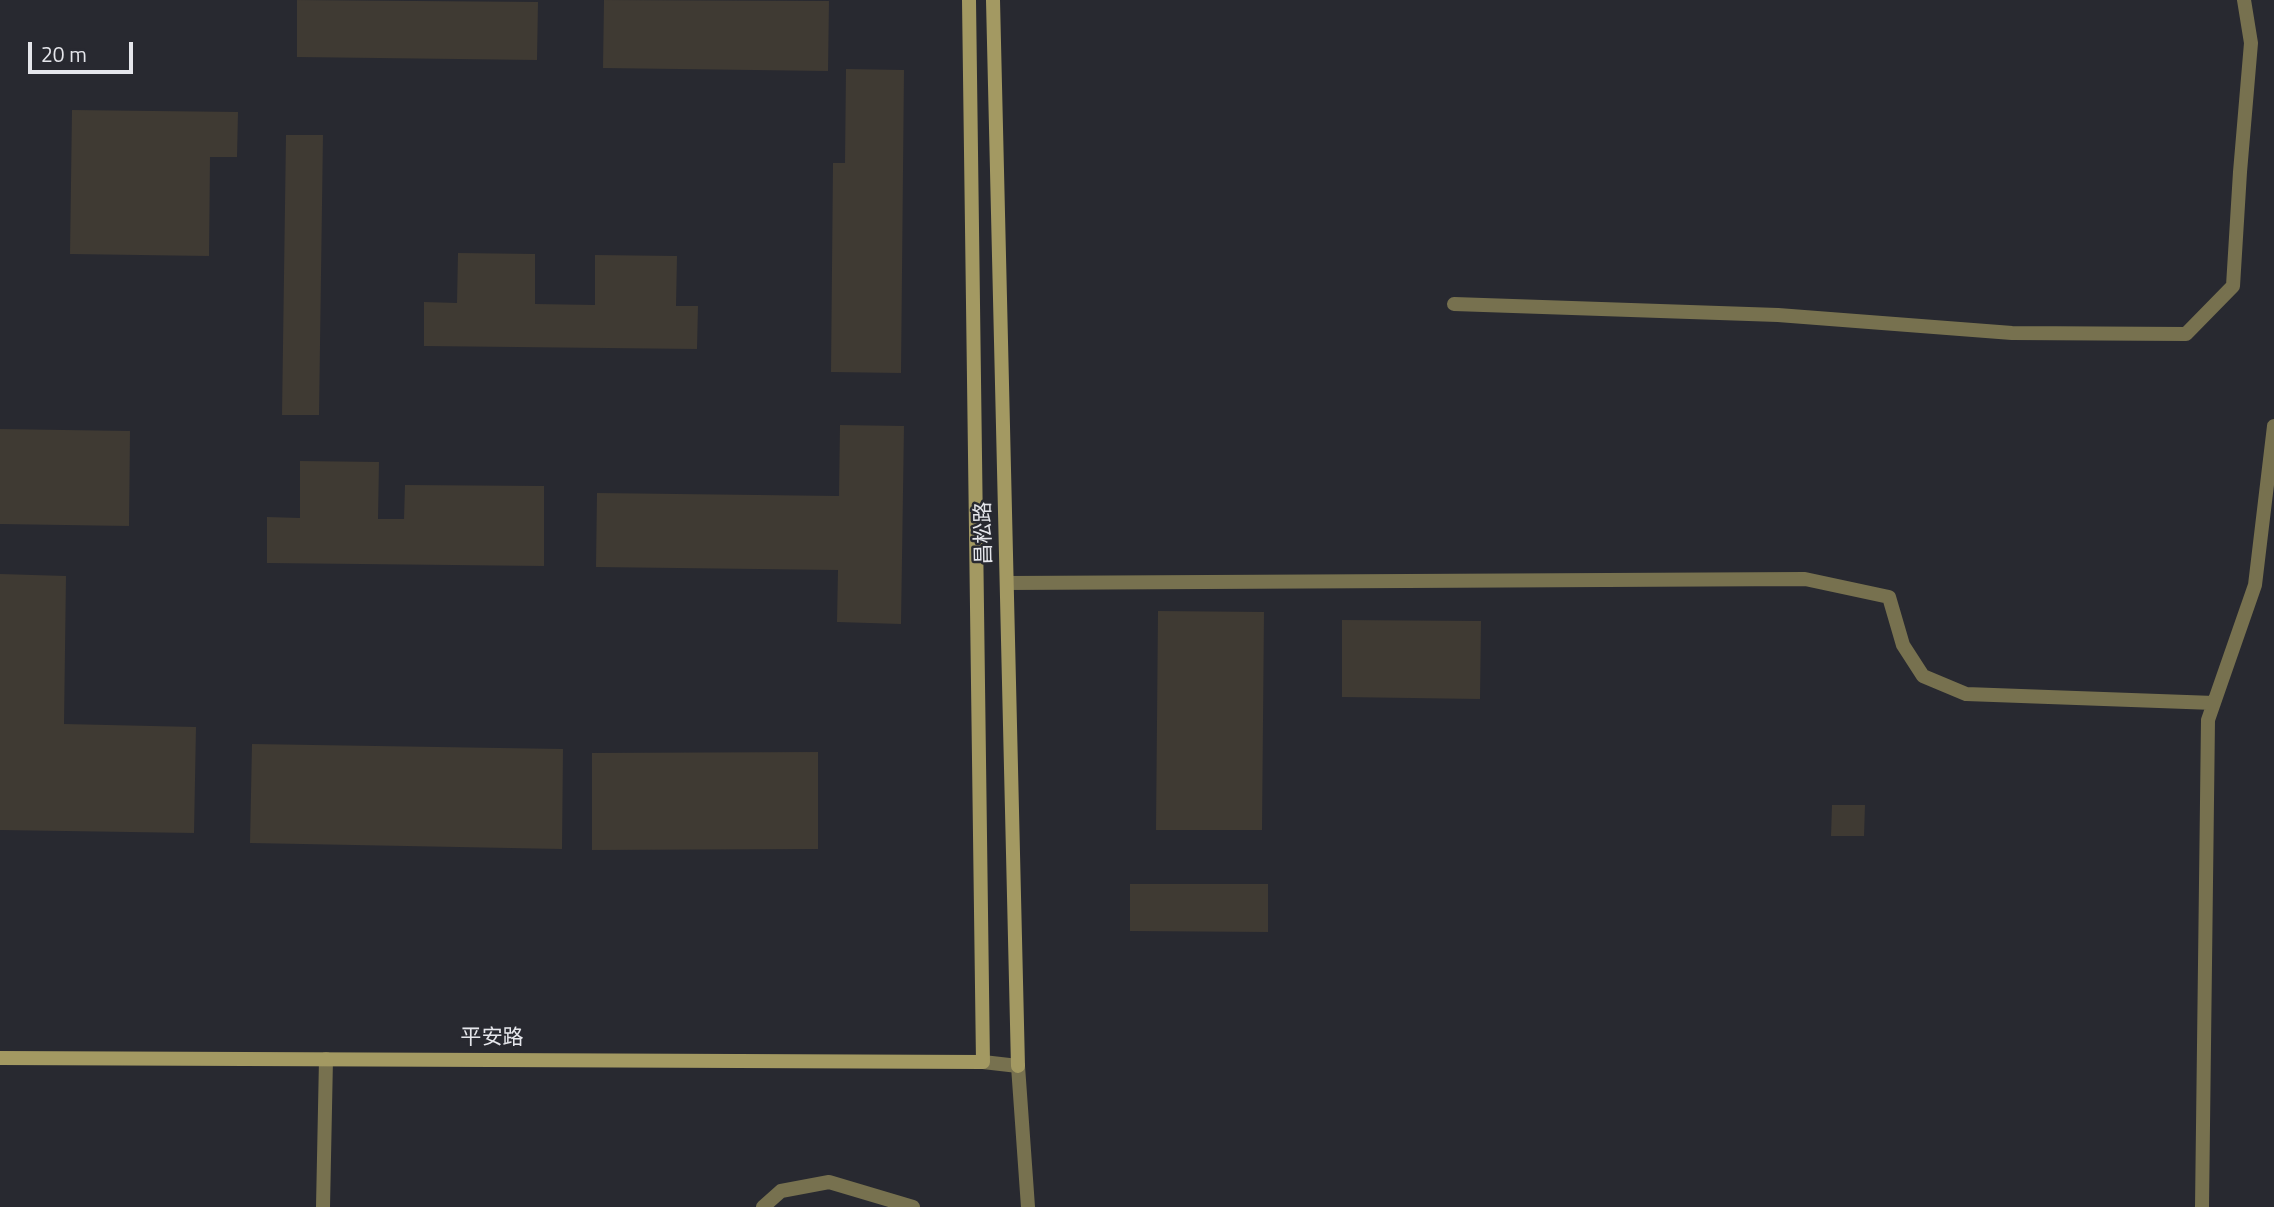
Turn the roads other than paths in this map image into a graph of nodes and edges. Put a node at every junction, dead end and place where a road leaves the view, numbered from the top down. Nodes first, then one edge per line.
1 (969, 0) edge
2 (993, 0) edge
3 (2244, 0) edge
4 (1454, 304) dead end
5 (2274, 426) edge
6 (1007, 583) junction
7 (2214, 703) junction
8 (0, 1058) edge
9 (326, 1059) junction
10 (983, 1062) junction
11 (1018, 1066) junction
12 (323, 1207) edge
13 (763, 1207) edge
14 (913, 1207) edge
15 (1028, 1207) edge
16 (2202, 1207) edge

1 - 10 main road
2 - 6 main road, 昌松路
3 - 4 street
5 - 7 street
6 - 7 street
6 - 11 main road, 昌松路
7 - 16 street
8 - 9 main road, 平安路
9 - 10 main road, 平安路
9 - 12 street
10 - 11 street
11 - 15 street
13 - 14 street

